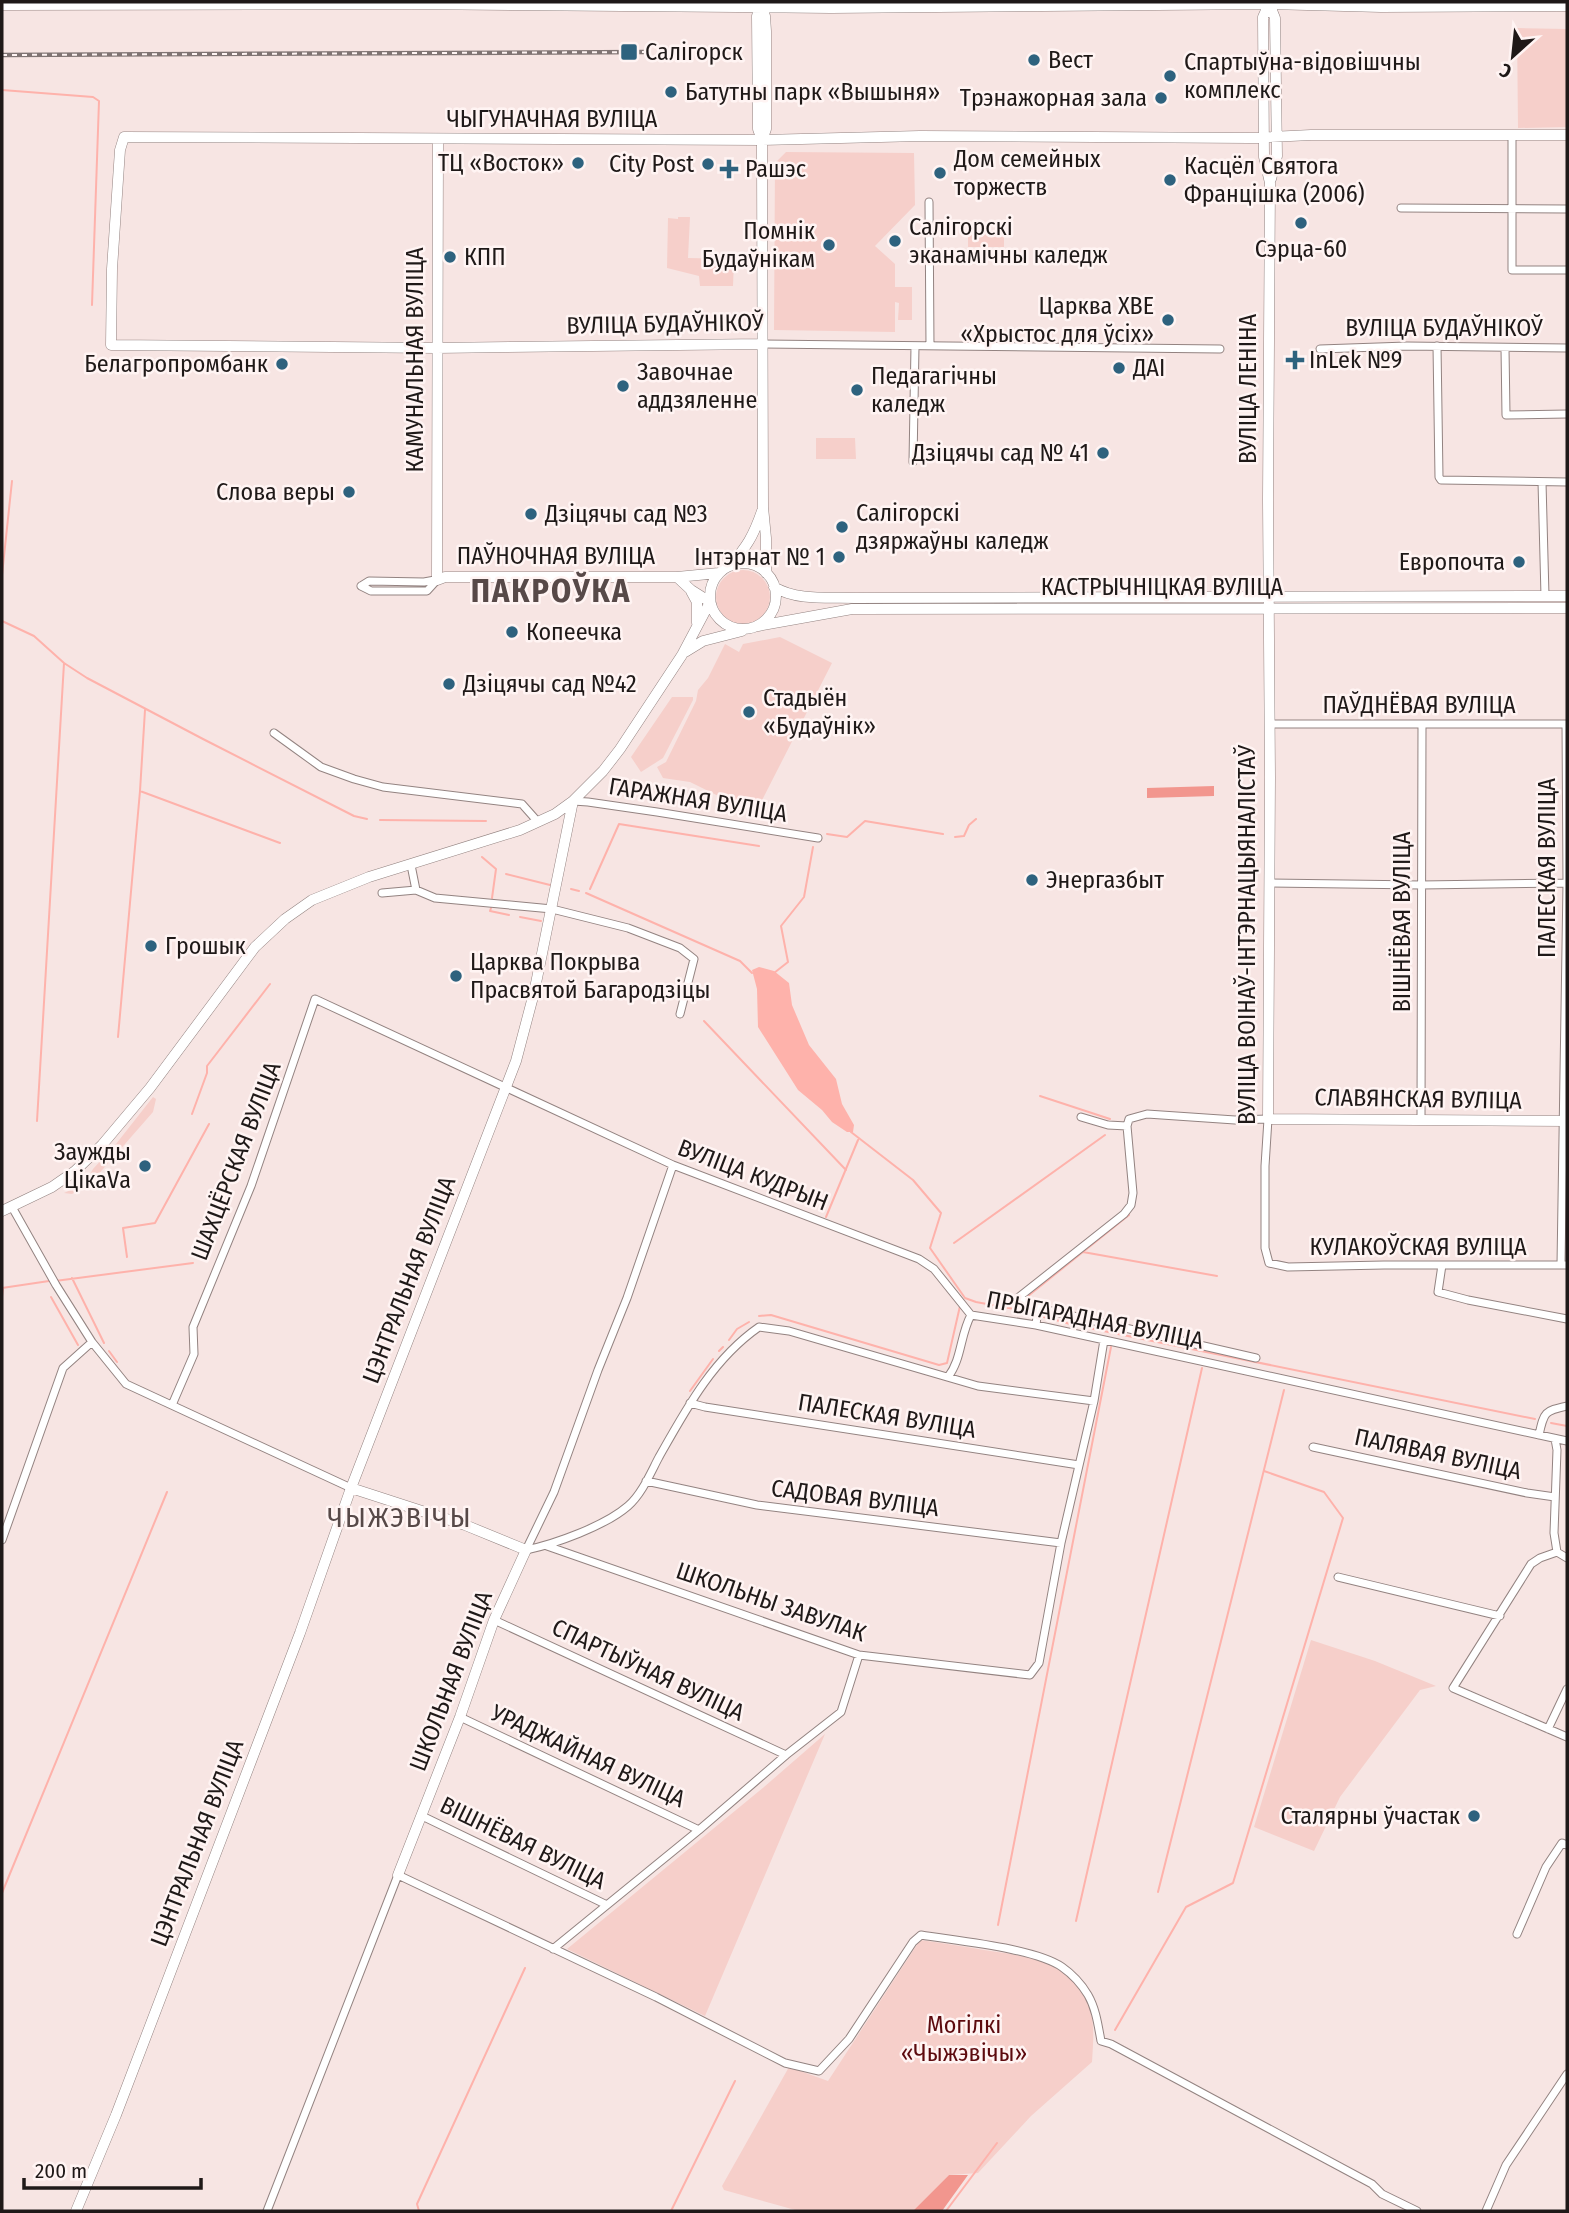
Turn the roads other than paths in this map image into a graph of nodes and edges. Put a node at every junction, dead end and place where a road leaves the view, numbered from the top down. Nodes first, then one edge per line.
1 (432, 3) edge
2 (1269, 3) edge
3 (761, 4) edge
4 (2, 5) edge
5 (1567, 6) edge
6 (1512, 135) junction
7 (1567, 135) edge
8 (1277, 137) junction
9 (1264, 138) junction
10 (438, 140) junction
11 (762, 140) junction
12 (1270, 183) junction
13 (929, 202) dead end
14 (1401, 208) dead end
15 (1513, 209) junction
16 (1567, 209) edge
17 (1567, 270) edge
18 (763, 344) junction
19 (111, 345) joint
20 (915, 346) junction
21 (930, 346) junction
22 (1437, 346) junction
23 (436, 348) junction
24 (1505, 348) junction
25 (1567, 348) edge
26 (1220, 349) dead end
27 (1320, 349) dead end
28 (1567, 414) edge
29 (913, 463) dead end
30 (1542, 482) junction
31 (1567, 482) edge
32 (763, 508) junction
33 (730, 566) junction
34 (719, 573) junction
35 (766, 573) junction
36 (677, 577) junction
37 (437, 580) junction
38 (774, 587) junction
39 (691, 590) junction
40 (1268, 595) junction
41 (1545, 596) junction
42 (1567, 596) edge
43 (710, 601) junction
44 (1268, 607) junction
45 (1567, 608) edge
46 (697, 625) junction
47 (754, 627) junction
48 (682, 655) junction
49 (1270, 724) junction
50 (1422, 724) junction
51 (1567, 724) edge
52 (274, 733) dead end
53 (573, 801) junction
54 (538, 822) junction
55 (818, 838) dead end
56 (411, 865) junction
57 (1269, 883) junction
58 (1567, 883) edge
59 (1421, 885) junction
60 (416, 890) junction
61 (382, 893) dead end
62 (552, 909) junction
63 (680, 1014) dead end
64 (505, 1088) junction
65 (1081, 1116) dead end
66 (1268, 1119) junction
67 (1421, 1120) junction
68 (1566, 1121) edge
69 (1127, 1126) junction
70 (673, 1166) junction
71 (7, 1209) edge
72 (1269, 1264) joint
73 (1564, 1265) edge
74 (1441, 1267) junction
75 (1038, 1308) junction
76 (971, 1315) junction
77 (1567, 1319) edge
78 (1036, 1325) junction
79 (1104, 1340) junction
80 (92, 1342) junction
81 (1256, 1358) dead end
82 (948, 1377) junction
83 (1094, 1401) junction
84 (690, 1403) junction
85 (172, 1405) junction
86 (1566, 1407) edge
87 (1539, 1435) junction
88 (1555, 1439) junction
89 (1567, 1441) edge
90 (1313, 1447) dead end
91 (1079, 1465) junction
92 (646, 1481) junction
93 (351, 1488) junction
94 (1555, 1497) junction
95 (2, 1540) edge
96 (1061, 1543) junction
97 (547, 1546) junction
98 (526, 1550) junction
99 (1557, 1552) junction
100 (1567, 1558) edge
101 (1338, 1577) dead end
102 (1500, 1616) junction
103 (494, 1620) junction
104 (859, 1655) junction
105 (1567, 1689) edge
106 (460, 1717) junction
107 (1548, 1729) junction
108 (1567, 1737) edge
109 (786, 1755) junction
110 (422, 1816) junction
111 (699, 1830) junction
112 (1567, 1845) edge
113 (398, 1875) junction
114 (607, 1905) junction
115 (1517, 1934) dead end
116 (553, 1949) junction
117 (1567, 2074) edge
118 (76, 2211) edge
119 (267, 2211) edge
120 (1418, 2211) edge
121 (1486, 2211) edge

1 - 3 main road
1 - 4 main road
2 - 3 main road
2 - 5 main road
2 - 8 main road, ВУЛІЦА ЛЕНІНА
2 - 9 main road, ВУЛІЦА ЛЕНІНА
3 - 11 main road
6 - 7 main road, ЧЫГУНАЧНАЯ ВУЛІЦА
6 - 8 main road, ЧЫГУНАЧНАЯ ВУЛІЦА
6 - 15 street
8 - 9 main road, ЧЫГУНАЧНАЯ ВУЛІЦА
8 - 12 main road, ВУЛІЦА ЛЕНІНА
9 - 11 main road, ЧЫГУНАЧНАЯ ВУЛІЦА
9 - 12 main road, ВУЛІЦА ЛЕНІНА
10 - 11 main road, ЧЫГУНАЧНАЯ ВУЛІЦА
10 - 19 main road, ЧЫГУНАЧНАЯ ВУЛІЦА
10 - 23 main road, КАМУНАЛЬНАЯ ВУЛІЦА
11 - 18 main road
12 - 40 main road, ВУЛІЦА ЛЕНІНА
13 - 21 street
14 - 15 street
15 - 16 street
15 - 17 street
18 - 20 street, ВУЛІЦА БУДАЎНІКОЎ
18 - 23 main road, ВУЛІЦА БУДАЎНІКОЎ
18 - 32 main road
19 - 23 main road, ВУЛІЦА БУДАЎНІКОЎ
20 - 21 street, ВУЛІЦА БУДАЎНІКОЎ
20 - 29 street
21 - 26 street, ВУЛІЦА БУДАЎНІКОЎ
22 - 24 street, ВУЛІЦА БУДАЎНІКОЎ
22 - 27 street, ВУЛІЦА БУДАЎНІКОЎ
22 - 30 street
23 - 37 main road, КАМУНАЛЬНАЯ ВУЛІЦА
24 - 25 street, ВУЛІЦА БУДАЎНІКОЎ
24 - 28 street
30 - 31 street
30 - 41 street
32 - 33 main road
32 - 35 main road
33 - 34 main road
33 - 35 main road
34 - 36 main road, ПАЎНОЧНАЯ ВУЛІЦА
34 - 43 main road
35 - 38 main road
36 - 37 main road, ПАЎНОЧНАЯ ВУЛІЦА
36 - 39 main road
37 - 37 street
38 - 40 main road, КАСТРЫЧНІЦКАЯ ВУЛІЦА
38 - 47 main road
39 - 43 main road
39 - 46 main road
40 - 41 main road, КАСТРЫЧНІЦКАЯ ВУЛІЦА
40 - 44 main road, ВУЛІЦА ЛЕНІНА
41 - 42 main road, КАСТРЫЧНІЦКАЯ ВУЛІЦА
43 - 46 main road
43 - 47 main road
44 - 45 main road, КАСТРЫЧНІЦКАЯ ВУЛІЦА
44 - 47 main road, КАСТРЫЧНІЦКАЯ ВУЛІЦА
44 - 49 main road, ВУЛІЦА ВОІНАЎ-ІНТЭРНАЦЫЯНАЛІСТАЎ
46 - 48 main road
47 - 48 main road, КАСТРЫЧНІЦКАЯ ВУЛІЦА
48 - 53 main road
49 - 50 street, ПАЎДНЁВАЯ ВУЛІЦА
49 - 57 main road, ВУЛІЦА ВОІНАЎ-ІНТЭРНАЦЫЯНАЛІСТАЎ
50 - 51 street, ПАЎДНЁВАЯ ВУЛІЦА
50 - 59 street, ВІШНЁВАЯ ВУЛІЦА
51 - 58 street, ПАЛЕСКАЯ ВУЛІЦА
52 - 54 street
53 - 54 main road
53 - 55 street, ГАРАЖНАЯ ВУЛІЦА
53 - 62 main road, ЦЭНТРАЛЬНАЯ ВУЛІЦА
54 - 56 main road
56 - 60 street
56 - 71 main road
57 - 59 street
57 - 66 main road, ВУЛІЦА ВОІНАЎ-ІНТЭРНАЦЫЯНАЛІСТАЎ
58 - 59 street
58 - 68 street, ПАЛЕСКАЯ ВУЛІЦА
59 - 67 street, ВІШНЁВАЯ ВУЛІЦА
60 - 61 street
60 - 62 street
62 - 63 street
62 - 64 main road, ЦЭНТРАЛЬНАЯ ВУЛІЦА
64 - 70 street, ВУЛІЦА КУДРЫН
64 - 85 street, ШАХЦЁРСКАЯ ВУЛІЦА
64 - 93 main road, ЦЭНТРАЛЬНАЯ ВУЛІЦА
65 - 69 street
66 - 67 main road, СЛАВЯНСКАЯ ВУЛІЦА
66 - 69 street
66 - 72 street, ВУЛІЦА ВОІНАЎ-ІНТЭРНАЦЫЯНАЛІСТАЎ
67 - 68 main road, СЛАВЯНСКАЯ ВУЛІЦА
68 - 73 street, ПАЛЕСКАЯ ВУЛІЦА
69 - 75 street
70 - 76 street, ВУЛІЦА КУДРЫН
70 - 98 street, ШКОЛЬНАЯ ВУЛІЦА
71 - 80 street
72 - 74 street, КУЛАКОЎСКАЯ ВУЛІЦА
73 - 74 street, КУЛАКОЎСКАЯ ВУЛІЦА
74 - 77 street
75 - 78 street
75 - 81 street
76 - 78 street, ПРЫГАРАДНАЯ ВУЛІЦА
76 - 82 street, ПРЫГАРАДНАЯ ВУЛІЦА
78 - 79 street, ПРЫГАРАДНАЯ ВУЛІЦА
79 - 83 street
79 - 87 street, ПРЫГАРАДНАЯ ВУЛІЦА
80 - 85 street
80 - 95 street
82 - 83 street
82 - 84 street
83 - 91 street
84 - 91 street, ПАЛЕСКАЯ ВУЛІЦА
84 - 92 street
85 - 93 street
86 - 87 street
87 - 88 street
88 - 89 street
88 - 94 street
90 - 94 street, ПАЛЯВАЯ ВУЛІЦА
91 - 96 street
92 - 96 street, САДОВАЯ ВУЛІЦА
92 - 97 street
93 - 98 main road
93 - 118 main road, ЦЭНТРАЛЬНАЯ ВУЛІЦА
94 - 99 street
96 - 104 street, ШКОЛЬНЫ ЗАВУЛАК
97 - 98 street
97 - 104 street, ШКОЛЬНЫ ЗАВУЛАК
98 - 103 main road, ШКОЛЬНАЯ ВУЛІЦА
99 - 100 street
99 - 102 street
101 - 102 street
102 - 107 street
103 - 106 main road, ШКОЛЬНАЯ ВУЛІЦА
103 - 109 street, СПАРТЫЎНАЯ ВУЛІЦА
104 - 109 street
105 - 107 street
106 - 110 main road, ШКОЛЬНАЯ ВУЛІЦА
106 - 111 street, УРАДЖАЙНАЯ ВУЛІЦА
107 - 108 street
109 - 111 street
110 - 113 main road, ШКОЛЬНАЯ ВУЛІЦА
110 - 114 street, ВІШНЁВАЯ ВУЛІЦА
111 - 114 street
112 - 115 street
113 - 116 street
113 - 119 street, ШКОЛЬНАЯ ВУЛІЦА
114 - 116 street
116 - 120 street
117 - 121 street

